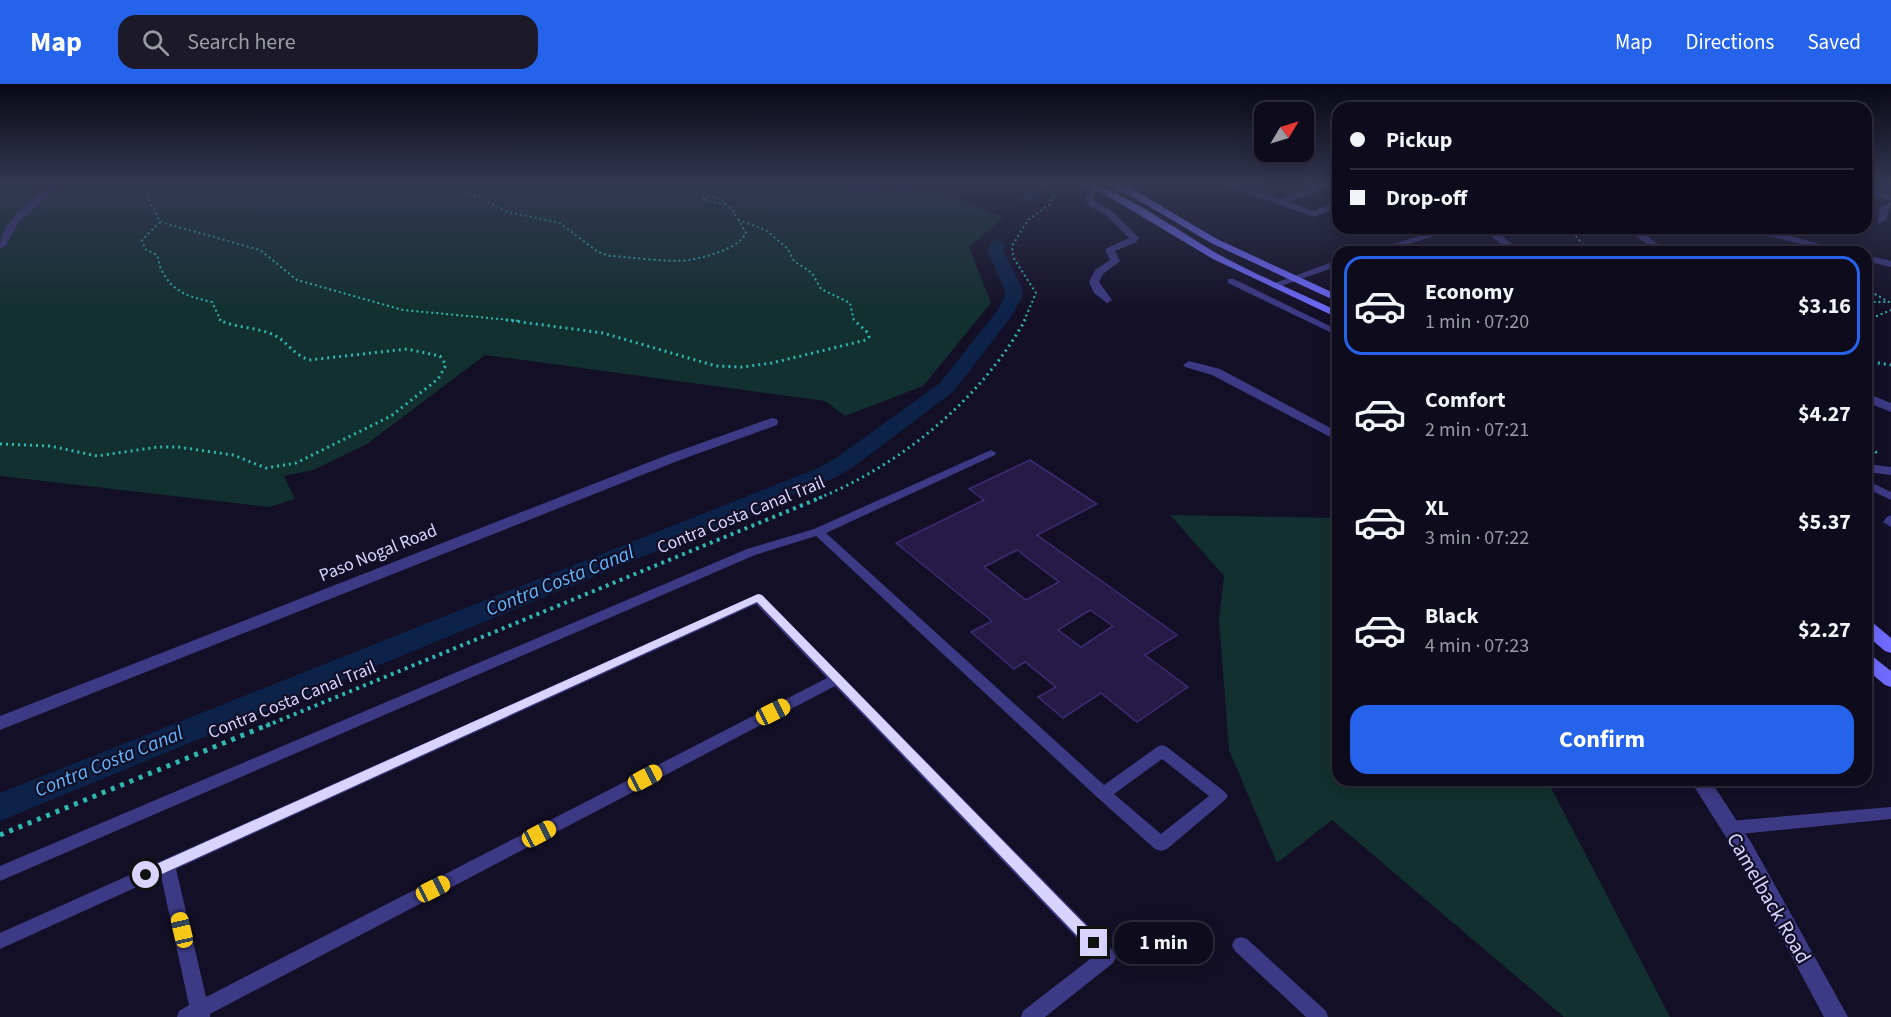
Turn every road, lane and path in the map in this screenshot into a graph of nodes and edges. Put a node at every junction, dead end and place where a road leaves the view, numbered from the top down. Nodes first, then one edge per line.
1 (11, 227) edge
2 (154, 227) edge
3 (177, 227) edge
4 (565, 227) edge
5 (742, 227) edge
6 (756, 227) edge
7 (1024, 227) edge
8 (1123, 227) edge
9 (1169, 227) edge
10 (1190, 227) edge
11 (1434, 234) edge
12 (1494, 234) edge
13 (1572, 234) edge
14 (1638, 234) edge
15 (1773, 234) edge
16 (0, 246) edge
17 (1394, 246) edge
18 (1509, 246) edge
19 (1584, 246) edge
20 (1656, 246) edge
21 (1820, 246) edge
22 (1872, 260) edge
23 (1891, 264) edge
24 (1332, 265) edge
25 (1293, 278) junction
26 (1231, 281) dead end
27 (1275, 285) junction
28 (1872, 293) edge
29 (1332, 296) edge
30 (1107, 300) dead end
31 (1872, 303) edge
32 (1890, 306) edge
33 (1332, 312) edge
34 (1872, 316) edge
35 (1332, 330) edge
36 (1872, 362) edge
37 (1189, 365) dead end
38 (1891, 365) edge
39 (1872, 400) edge
40 (1891, 408) edge
41 (772, 422) dead end
42 (1332, 433) edge
43 (0, 444) edge
44 (991, 453) dead end
45 (1872, 469) edge
46 (1891, 471) edge
47 (1872, 486) edge
48 (1891, 497) edge
49 (818, 532) junction
50 (1872, 631) edge
51 (1891, 647) edge
52 (1872, 665) edge
53 (837, 679) junction
54 (1891, 681) edge
55 (0, 723) edge
56 (1704, 786) edge
57 (1103, 794) junction
58 (1891, 813) edge
59 (1730, 828) junction
60 (0, 835) edge
61 (167, 865) junction
62 (0, 874) edge
63 (0, 941) edge
64 (1241, 945) dead end
65 (196, 1015) edge
66 (1030, 1017) edge
67 (1319, 1017) edge
68 (1836, 1017) edge

1 - 16 street
2 - 43 path
3 - 6 path
4 - 5 path
7 - 60 path, Contra Costa Canal Trail
8 - 30 street
9 - 27 street
10 - 25 street
11 - 17 street
12 - 18 street
13 - 19 path
14 - 20 street
15 - 21 street
22 - 23 street
24 - 25 street
25 - 27 street
25 - 29 street
26 - 35 lane
27 - 33 street
28 - 32 path
31 - 32 path
32 - 34 path
36 - 38 path
37 - 42 street
39 - 40 street
41 - 55 street, Paso Nogal Road
44 - 49 lane
45 - 46 street
47 - 48 lane
49 - 57 lane
49 - 62 lane
50 - 51 street
52 - 54 street
53 - 61 lane
53 - 65 lane
53 - 66 lane
56 - 59 street, Camelback Road
57 - 57 lane
58 - 59 lane
59 - 68 street, Camelback Road
61 - 63 lane
61 - 65 lane
64 - 67 lane

